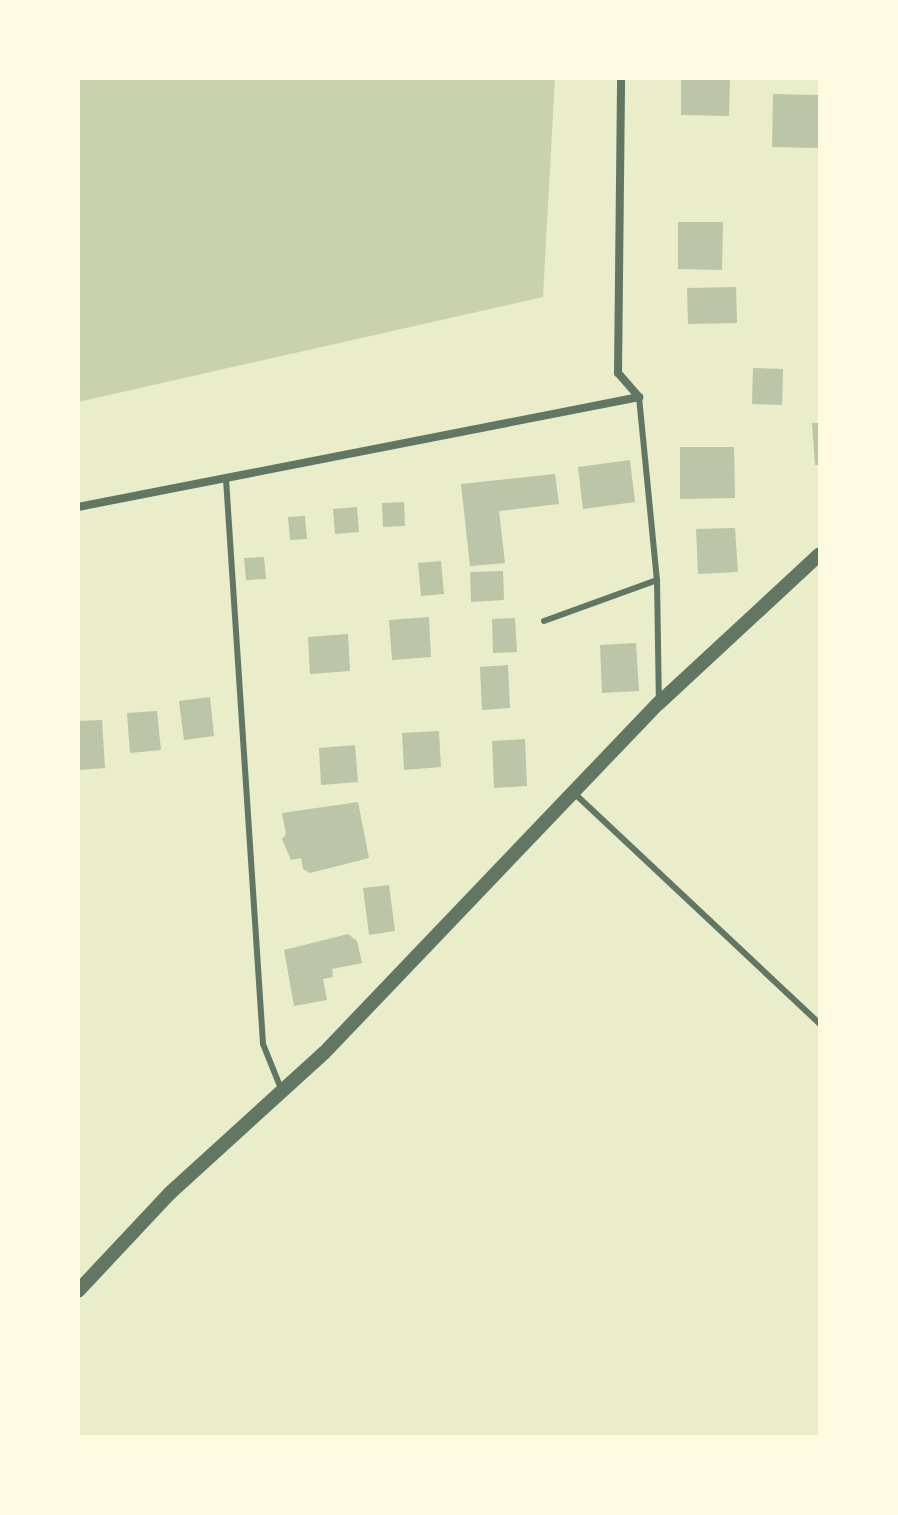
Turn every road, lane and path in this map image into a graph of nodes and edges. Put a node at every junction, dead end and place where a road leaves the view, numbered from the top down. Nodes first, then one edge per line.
1 (621, 78) edge
2 (639, 397) junction
3 (226, 479) junction
4 (78, 507) edge
5 (820, 554) edge
6 (657, 580) junction
7 (544, 621) dead end
8 (659, 703) junction
9 (572, 791) junction
10 (820, 1024) edge
11 (282, 1091) junction
12 (78, 1291) edge

1 - 2 street
2 - 3 street
2 - 6 lane
3 - 4 street
3 - 11 lane
5 - 8 street
6 - 7 lane
6 - 8 lane
8 - 9 street
9 - 10 lane
9 - 11 street
11 - 12 street

